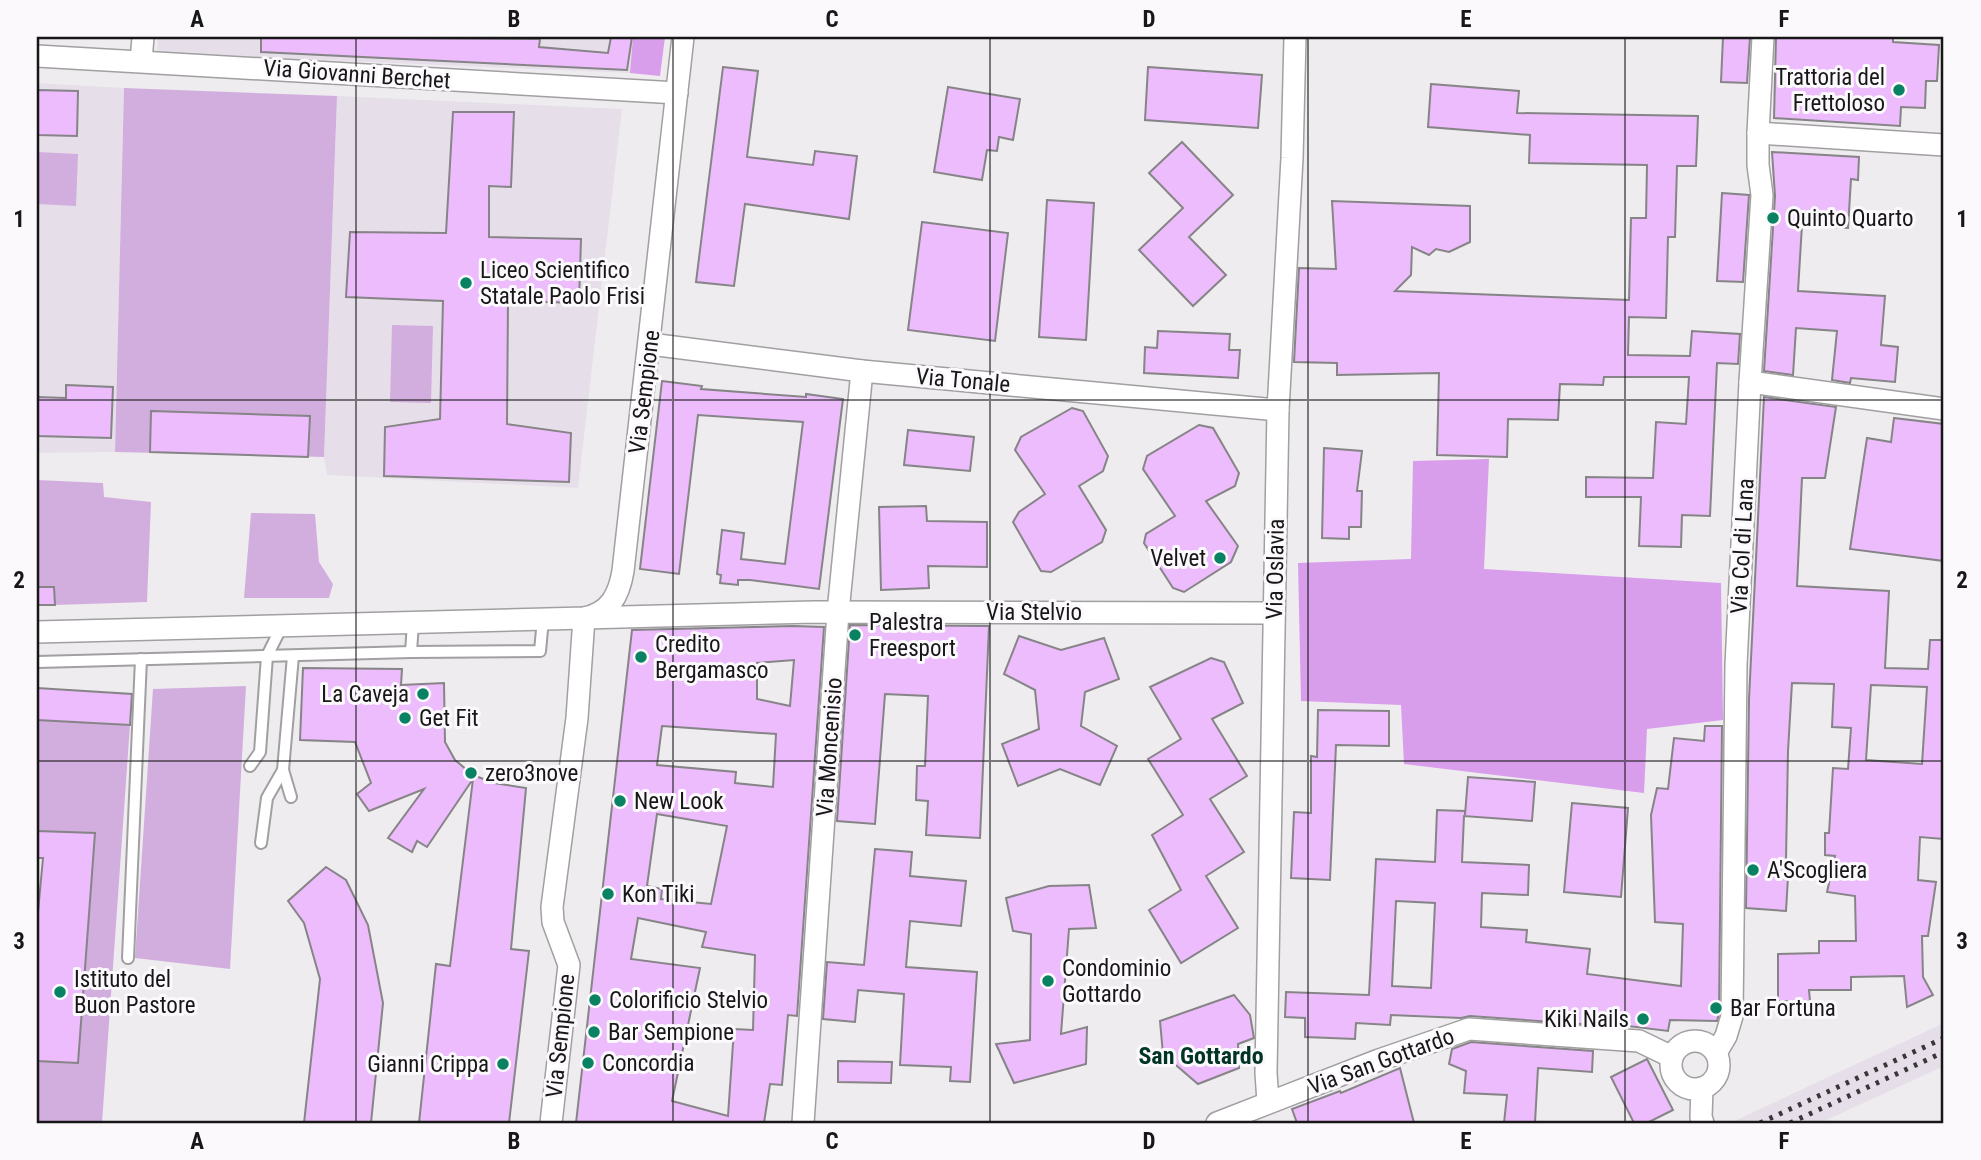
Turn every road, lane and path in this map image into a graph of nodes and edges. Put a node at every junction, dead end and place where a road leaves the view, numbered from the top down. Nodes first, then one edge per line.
1 (143, 37) edge
2 (683, 37) edge
3 (1295, 37) edge
4 (1763, 37) edge
5 (37, 56) edge
6 (141, 61) junction
7 (677, 93) junction
8 (1758, 133) junction
9 (1944, 145) edge
10 (650, 344) junction
11 (862, 371) junction
12 (1750, 382) junction
13 (1944, 409) edge
14 (1278, 410) junction
15 (838, 612) junction
16 (1273, 613) junction
17 (584, 618) junction
18 (543, 619) junction
19 (413, 623) junction
20 (282, 626) junction
21 (37, 632) edge
22 (411, 652) junction
23 (268, 656) junction
24 (293, 656) junction
25 (141, 659) junction
26 (37, 663) edge
27 (250, 766) dead end
28 (284, 770) junction
29 (291, 797) dead end
30 (261, 843) dead end
31 (128, 958) dead end
32 (1716, 1053) junction
33 (1672, 1057) junction
34 (1702, 1088) junction
35 (1268, 1102) junction
36 (1702, 1120) edge
37 (551, 1123) edge
38 (803, 1123) edge
39 (1217, 1123) edge

1 - 6 street
2 - 7 street, Via Sempione
3 - 14 street, Via Oslavia
4 - 8 street, Via Col di Lana
5 - 6 street, Via Giovanni Berchet
6 - 7 street, Via Giovanni Berchet
7 - 10 street, Via Sempione
8 - 9 street
8 - 12 street, Via Col di Lana
10 - 11 street, Via Tonale
10 - 17 street, Via Sempione
11 - 14 street, Via Tonale
11 - 15 street, Via Moncenisio
12 - 13 street
12 - 32 street, Via Col di Lana
14 - 16 street, Via Oslavia
15 - 16 street, Via Stelvio
15 - 17 street, Via Stelvio
15 - 38 street, Via Moncenisio
16 - 35 street, Via Oslavia
17 - 18 street, Via Stelvio
17 - 37 street, Via Sempione
18 - 19 street, Via Stelvio
18 - 22 lane
19 - 20 street, Via Stelvio
19 - 22 lane
20 - 21 street, Via Stelvio
20 - 23 lane
22 - 24 lane
23 - 24 lane
23 - 25 lane
23 - 27 lane
24 - 28 lane
25 - 26 lane
25 - 31 lane
28 - 29 lane
28 - 30 lane
32 - 33 street
32 - 34 street
33 - 34 street
33 - 35 street, Via San Gottardo
34 - 36 street
35 - 39 street, Via San Gottardo

